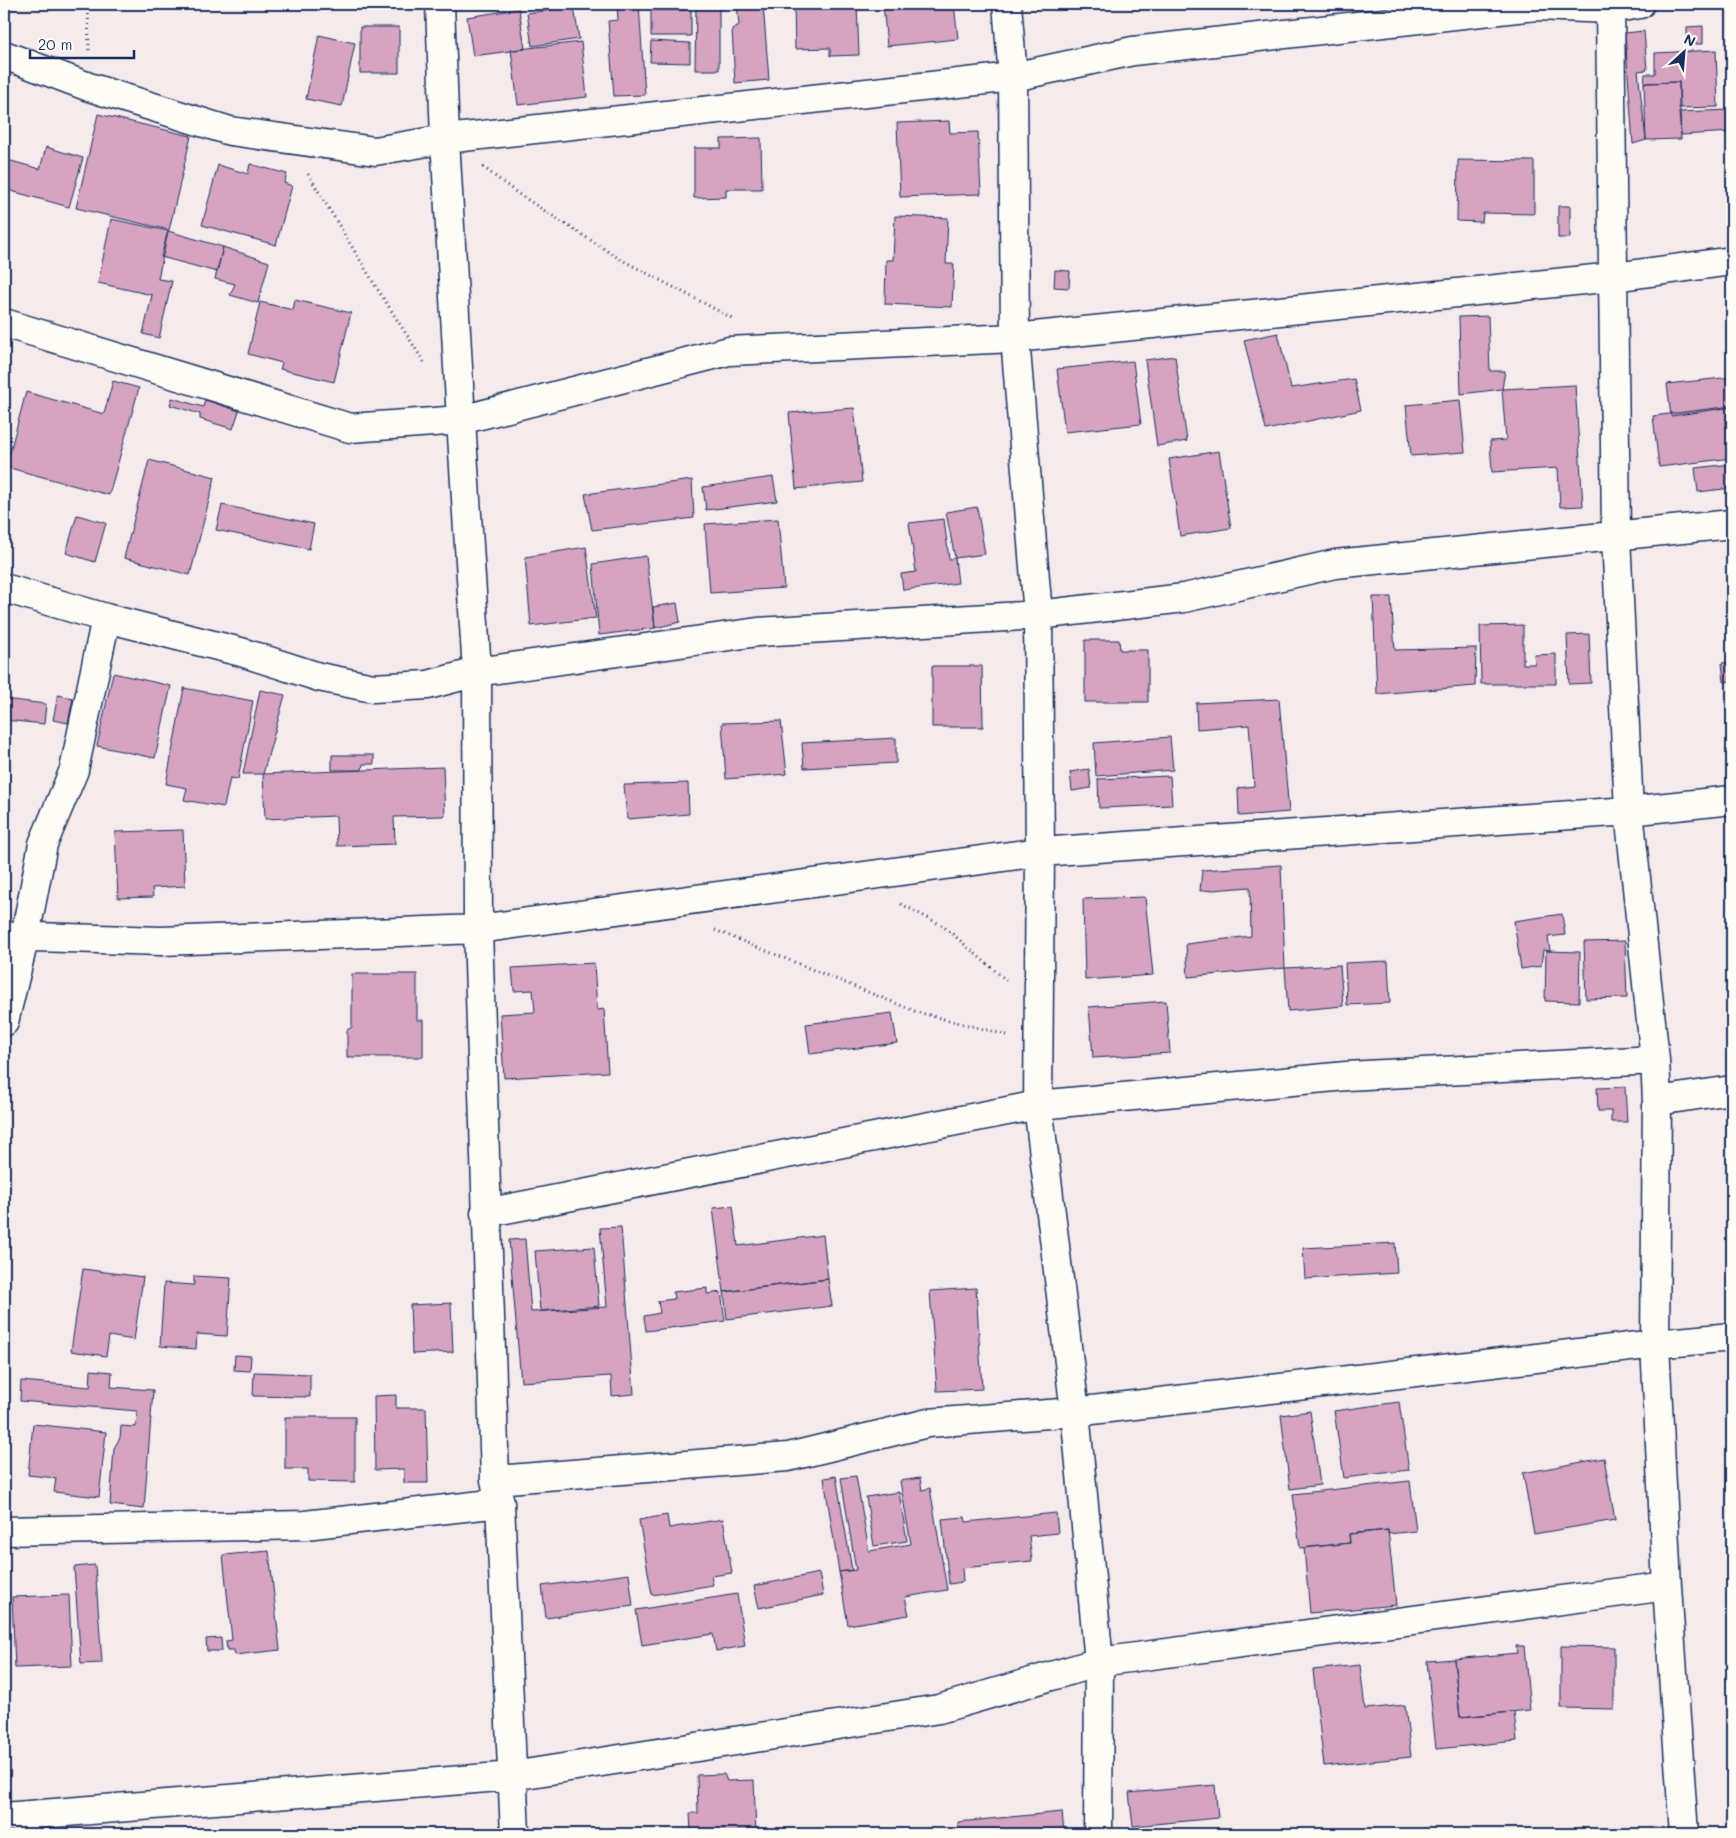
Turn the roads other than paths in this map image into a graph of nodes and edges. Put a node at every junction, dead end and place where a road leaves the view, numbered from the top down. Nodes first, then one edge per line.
1 (440, 4) edge
2 (1007, 4) edge
3 (1640, 4) edge
4 (1610, 6) edge
5 (4, 55) edge
6 (1013, 77) junction
7 (446, 139) junction
8 (1732, 261) edge
9 (1614, 277) junction
10 (4, 323) edge
11 (1015, 338) junction
12 (461, 420) junction
13 (1732, 524) edge
14 (1616, 536) junction
15 (4, 588) edge
16 (1038, 615) junction
17 (106, 618) junction
18 (477, 672) junction
19 (1732, 800) edge
20 (1629, 811) junction
21 (1040, 852) junction
22 (478, 928) junction
23 (14, 936) edge
24 (4, 1022) edge
25 (1655, 1060) junction
26 (1732, 1090) edge
27 (1657, 1101) junction
28 (1038, 1105) junction
29 (485, 1213) junction
30 (1732, 1337) edge
31 (1656, 1344) junction
32 (1075, 1412) junction
33 (497, 1491) junction
34 (4, 1531) edge
35 (1667, 1586) junction
36 (1099, 1662) junction
37 (512, 1776) junction
38 (4, 1817) edge
39 (515, 1834) edge
40 (1098, 1834) edge
41 (1684, 1834) edge

1 - 7 street
2 - 6 street
3 - 4 street
4 - 6 street
4 - 9 street
5 - 7 street
6 - 7 street
6 - 11 street
7 - 12 street
8 - 9 street
9 - 11 street
9 - 14 street
10 - 12 street
11 - 12 street
11 - 16 street
12 - 18 street
13 - 14 street
14 - 16 street
14 - 20 street
15 - 17 street
16 - 18 street
16 - 21 street
17 - 18 street
17 - 23 street
18 - 22 street
19 - 20 street
20 - 21 street
20 - 25 street
21 - 22 street
21 - 28 street
22 - 23 street
22 - 29 street
23 - 24 street
25 - 27 street
25 - 28 street
26 - 27 street
27 - 31 street
28 - 29 street
28 - 32 street
29 - 33 street
30 - 31 street
31 - 32 street
31 - 35 street
32 - 33 street
32 - 36 street
33 - 34 street
33 - 37 street
35 - 36 street
35 - 41 street
36 - 37 street
36 - 40 street
37 - 38 street
37 - 39 street

